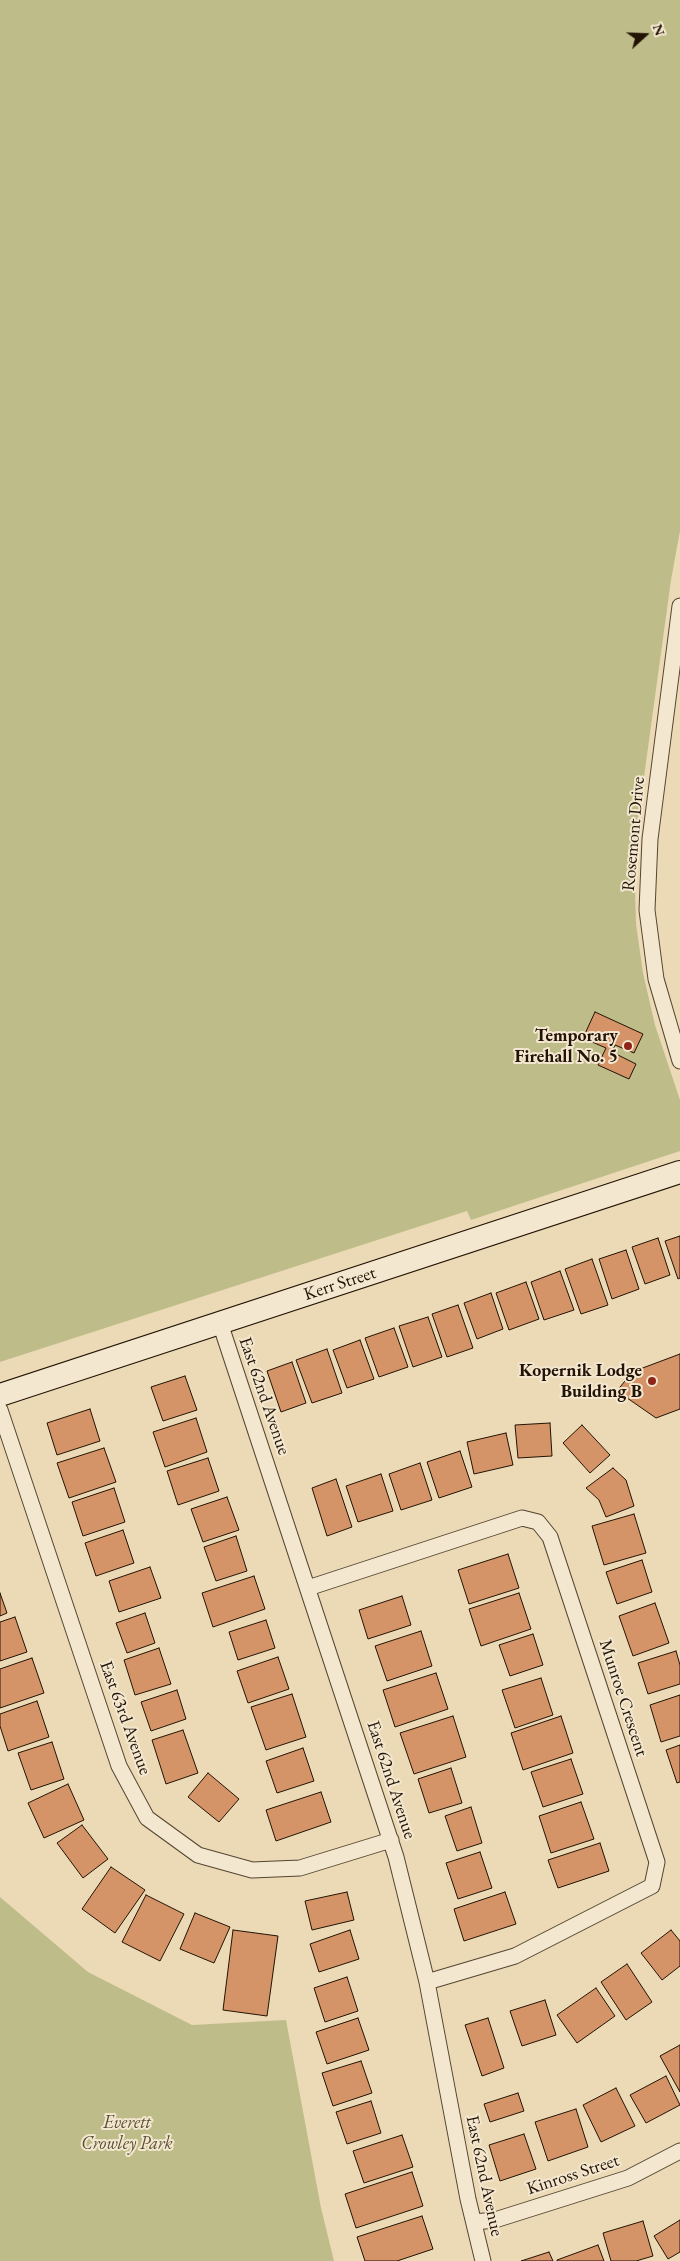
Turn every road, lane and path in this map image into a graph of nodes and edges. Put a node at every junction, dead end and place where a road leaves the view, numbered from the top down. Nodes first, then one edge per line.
1 (680, 606) edge
2 (680, 1061) edge
3 (680, 1172) edge
4 (220, 1323) junction
5 (0, 1395) edge
6 (0, 1410) edge
7 (308, 1588) junction
8 (391, 1840) junction
9 (427, 1982) junction
10 (680, 2151) edge
11 (474, 2222) junction
12 (483, 2261) edge

1 - 2 street, Rosemont Drive
3 - 4 street, Kerr Street
4 - 5 street, Kerr Street
4 - 7 street, East 62nd Avenue
6 - 8 street, East 63rd Avenue
7 - 8 street, East 62nd Avenue
7 - 9 street, Munroe Crescent
8 - 9 street, East 62nd Avenue
9 - 11 street, East 62nd Avenue
10 - 11 street, Kinross Street
11 - 12 street, East 62nd Avenue

